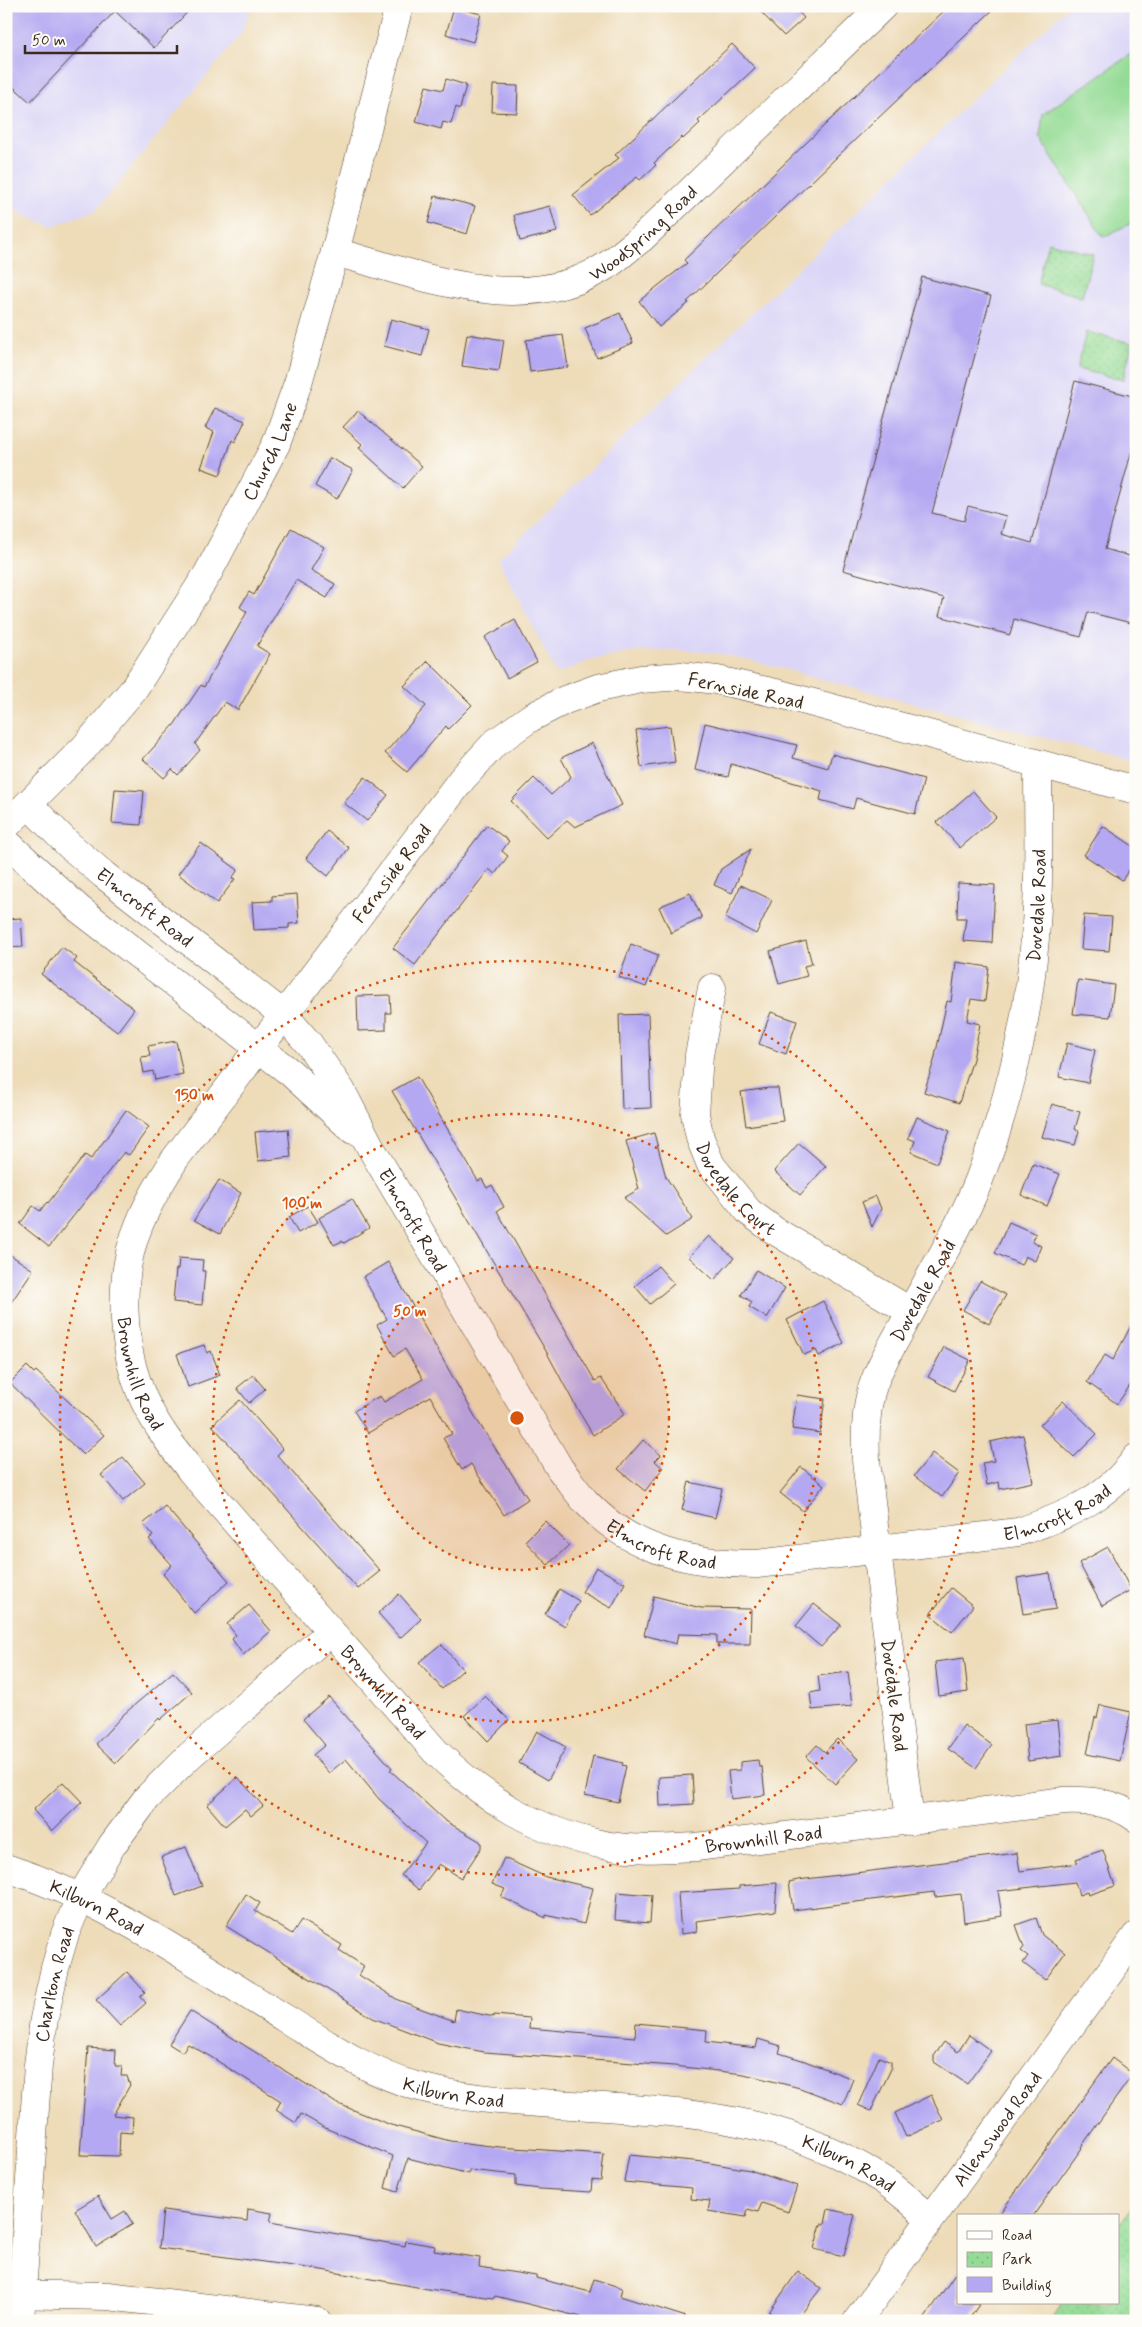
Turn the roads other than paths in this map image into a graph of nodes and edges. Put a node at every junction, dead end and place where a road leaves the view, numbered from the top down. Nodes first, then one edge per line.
1 (399, 6) edge
2 (875, 9) edge
3 (335, 252) junction
4 (1038, 764) junction
5 (1136, 790) edge
6 (28, 804) junction
7 (6, 826) edge
8 (6, 842) edge
9 (712, 988) dead end
10 (284, 1015) junction
11 (260, 1049) junction
12 (371, 1148) junction
13 (910, 1311) junction
14 (1136, 1458) edge
15 (876, 1547) junction
16 (330, 1632) junction
17 (1136, 1818) edge
18 (910, 1821) junction
19 (6, 1868) edge
20 (80, 1898) junction
21 (1136, 1936) edge
22 (930, 2218) junction
23 (14, 2294) edge
24 (20, 2321) edge
25 (317, 2321) edge
26 (857, 2321) edge

1 - 3 street, Church Lane
2 - 3 street, Woodspring Road
3 - 6 street, Church Lane
4 - 5 street, Fernside Road
4 - 10 street, Fernside Road
4 - 13 street, Dovedale Road
6 - 7 street, Church Lane
6 - 10 street, Elmcroft Road
8 - 11 street, Elmcroft Road
9 - 13 street, Dovedale Court
10 - 11 street, Brownhill Road
10 - 12 street, Elmcroft Road
11 - 12 street, Elmcroft Road
11 - 16 street, Brownhill Road
12 - 15 street, Elmcroft Road
13 - 15 street, Dovedale Road
14 - 15 street, Elmcroft Road
15 - 18 street, Dovedale Road
16 - 18 street, Brownhill Road
16 - 20 street, Charlton Road
17 - 18 street, Brownhill Road
19 - 20 street, Kilburn Road
20 - 22 street, Kilburn Road
20 - 23 street, Charlton Road
21 - 22 street, Allenswood Road
22 - 26 street, Allenswood Road
23 - 24 street, Charlton Road
23 - 25 street

